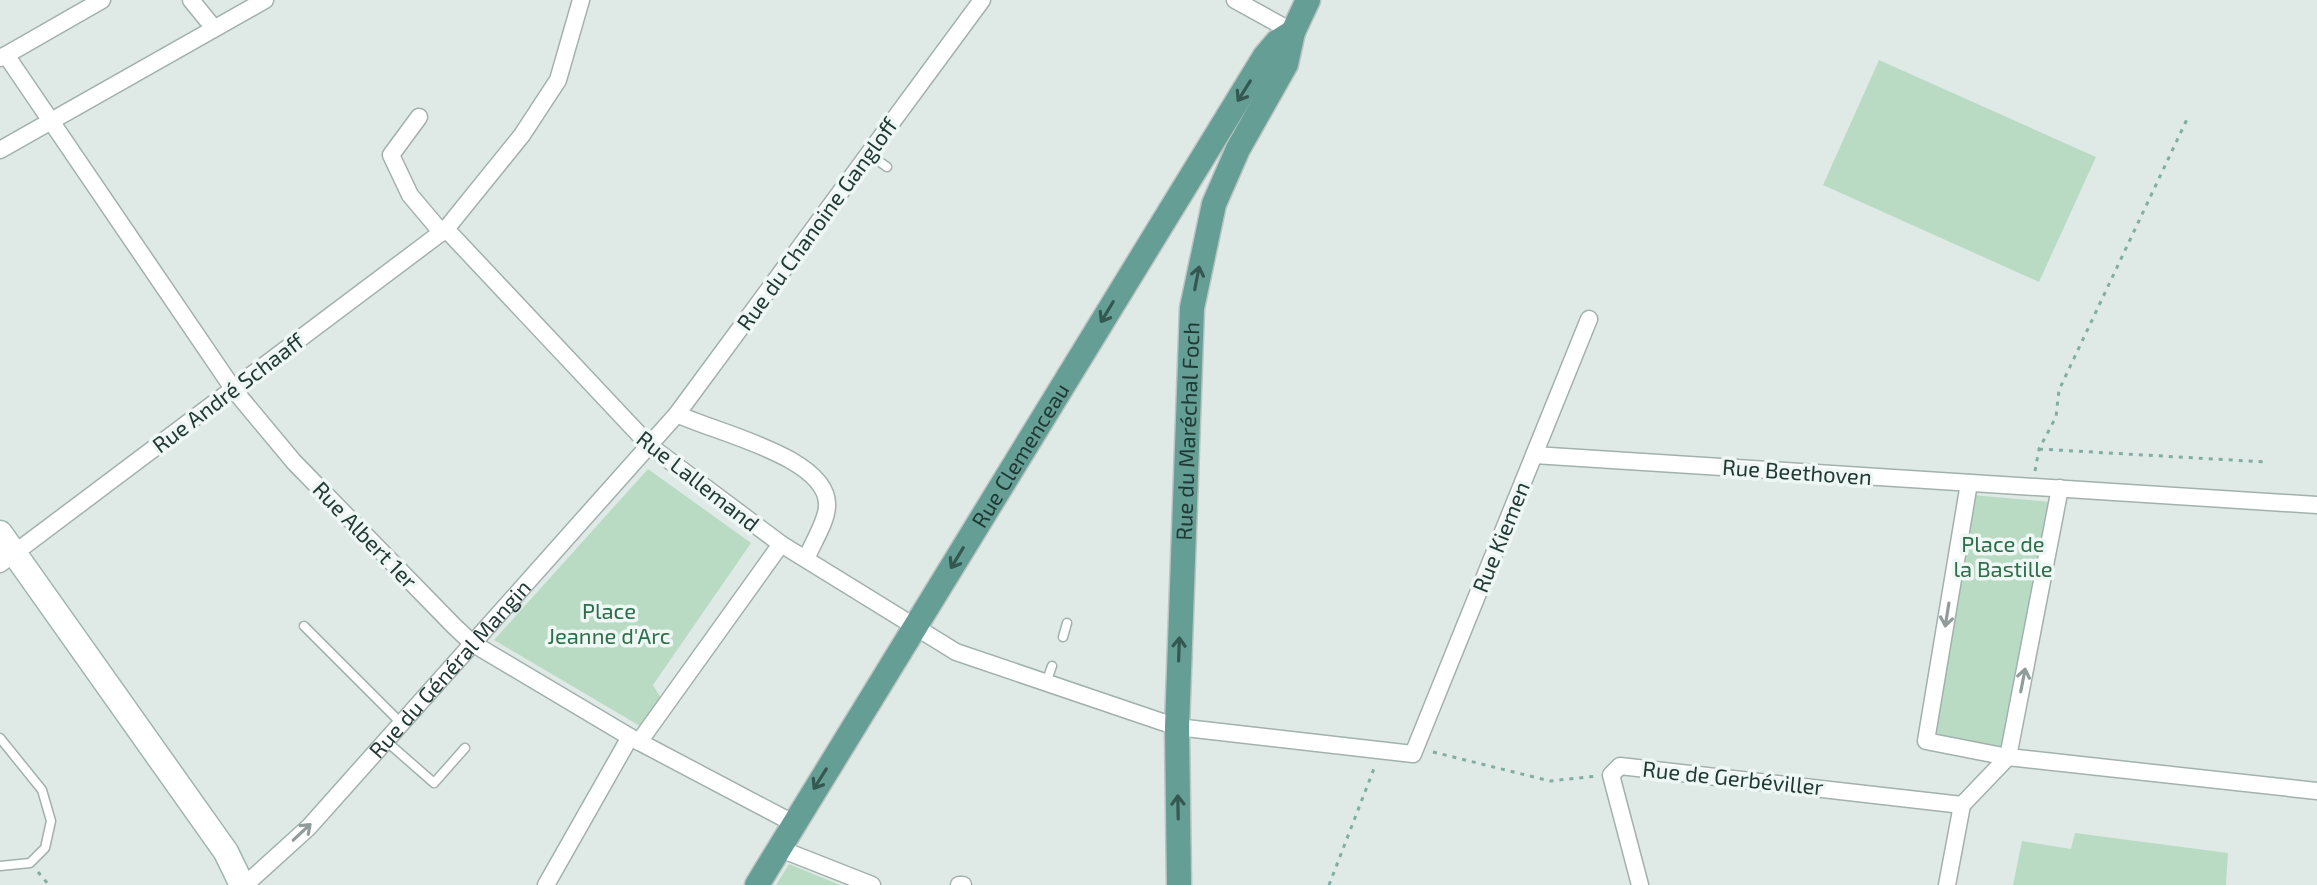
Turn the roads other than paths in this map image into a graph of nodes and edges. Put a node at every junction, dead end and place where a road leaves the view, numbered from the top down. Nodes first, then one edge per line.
1 (102, 0) edge
2 (191, 0) edge
3 (265, 0) edge
4 (581, 0) edge
5 (982, 0) edge
6 (1235, 0) edge
7 (1308, 0) edge
8 (213, 27) junction
9 (1293, 32) junction
10 (3, 56) edge
11 (419, 117) dead end
12 (52, 122) junction
13 (1215, 137) junction
14 (1238, 149) junction
15 (0, 150) edge
16 (869, 154) junction
17 (887, 167) dead end
18 (1189, 177) junction
19 (1221, 188) junction
20 (444, 231) junction
21 (1589, 319) dead end
22 (234, 390) junction
23 (677, 414) junction
24 (650, 446) junction
25 (1534, 455) junction
26 (1969, 483) junction
27 (2060, 488) junction
28 (2317, 505) edge
29 (781, 544) junction
30 (5, 550) edge
31 (806, 559) junction
32 (1067, 623) dead end
33 (304, 626) dead end
34 (915, 627) junction
35 (1063, 637) dead end
36 (472, 643) junction
37 (401, 723) junction
38 (1177, 727) junction
39 (0, 738) edge
40 (635, 739) junction
41 (386, 740) junction
42 (465, 748) dead end
43 (2008, 757) junction
44 (2317, 791) edge
45 (1962, 805) junction
46 (793, 823) junction
47 (778, 848) junction
48 (0, 866) edge
49 (244, 885) edge
50 (546, 885) edge
51 (757, 885) edge
52 (872, 885) edge
53 (1179, 885) edge
54 (1640, 885) edge
55 (1947, 885) edge

1 - 10 street
2 - 8 street
3 - 8 street
4 - 20 street, Rue André Schaaff
5 - 16 street, Rue du Chanoine Gangloff
6 - 9 street
7 - 9 main road, Rue du Maréchal Foch
8 - 12 street
9 -> 13 main road, Rue Clemenceau
9 - 14 main road, Rue du Maréchal Foch
10 - 12 street, Rue Albert 1er
11 - 20 street
12 - 15 street
12 - 22 street, Rue Albert 1er
13 - 14 main road
13 - 18 main road, Rue Clemenceau
14 - 19 main road, Rue du Maréchal Foch
16 - 17 lane
16 - 23 street, Rue du Chanoine Gangloff
18 - 19 main road
18 -> 34 main road, Rue Clemenceau
38 -> 19 main road, Rue du Maréchal Foch
20 - 22 street, Rue André Schaaff
20 - 24 street, Rue Lallemand
21 - 25 street, Rue Kiemen
22 - 30 street, Rue André Schaaff
22 - 36 street, Rue Albert 1er
23 - 24 street, Rue du Chanoine Gangloff
23 - 31 street
24 - 29 street, Rue Lallemand
24 - 36 street, Rue du Général Mangin
25 - 26 street, Rue Beethoven
25 - 38 street, Rue Kiemen
26 - 27 street, Rue Beethoven
26 -> 43 street
27 - 28 street, Rue Beethoven
43 -> 27 street
29 - 31 street, Rue Lallemand
29 - 40 street
30 - 49 main road, Rue du Général Mangin
31 - 34 street, Rue Lallemand
32 - 35 lane
33 - 37 lane
34 - 38 street, Rue Lallemand
34 -> 46 main road, Rue Clemenceau
36 - 37 street, Rue du Général Mangin
36 - 40 street, Rue Albert 1er
37 - 41 street, Rue du Général Mangin
53 -> 38 main road, Rue du Maréchal Foch
39 - 48 lane
40 - 46 street, Rue Albert 1er
40 - 50 street
41 - 42 lane
49 -> 41 street, Rue du Général Mangin
43 - 44 street
43 - 45 street
45 - 54 street, Rue de Gerbéviller
45 - 55 street
46 - 47 main road, Rue Clemenceau
47 - 51 main road, Rue Clemenceau
47 - 52 street

